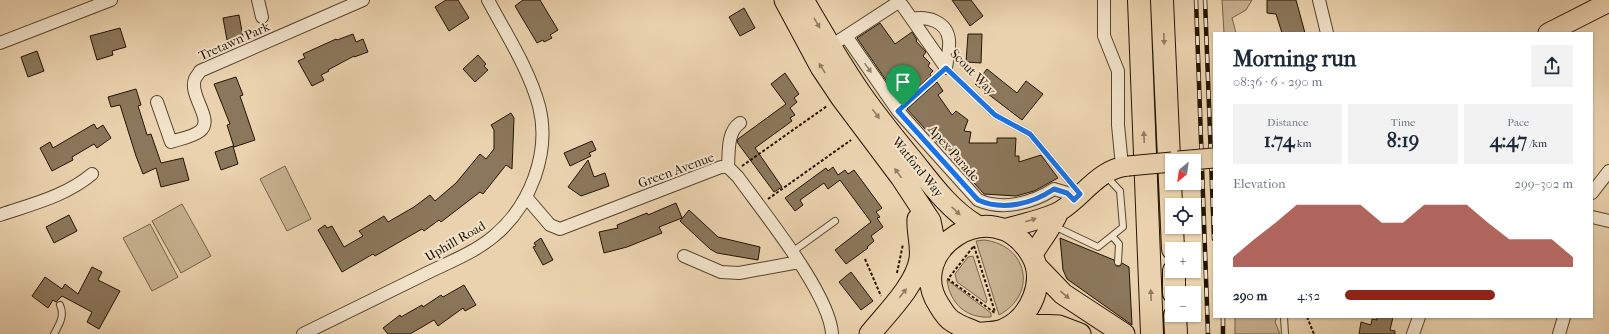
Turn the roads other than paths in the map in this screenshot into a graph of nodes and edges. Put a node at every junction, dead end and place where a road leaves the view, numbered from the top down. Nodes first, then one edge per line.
1 (111, 0) edge
2 (258, 0) edge
3 (363, 0) edge
4 (488, 0) edge
5 (785, 0) edge
6 (803, 0) edge
7 (1104, 0) edge
8 (1139, 0) edge
9 (1162, 0) edge
10 (1319, 0) edge
11 (1609, 2) edge
12 (262, 17) dead end
13 (912, 19) junction
14 (1327, 32) edge
15 (1550, 32) edge
16 (838, 41) junction
17 (0, 42) edge
18 (946, 68) junction
19 (157, 102) dead end
20 (898, 111) junction
21 (740, 123) dead end
22 (1213, 158) edge
23 (1201, 159) edge
24 (1165, 163) edge
25 (1125, 166) junction
26 (731, 170) junction
27 (1609, 171) edge
28 (92, 174) dead end
29 (1105, 175) junction
30 (1593, 192) edge
31 (526, 197) junction
32 (1077, 197) junction
33 (920, 206) junction
34 (0, 215) edge
35 (1593, 217) edge
36 (1056, 219) junction
37 (835, 221) dead end
38 (1609, 221) edge
39 (1003, 229) junction
40 (975, 234) junction
41 (1112, 236) junction
42 (1173, 242) edge
43 (937, 255) junction
44 (684, 256) dead end
45 (795, 257) junction
46 (1035, 261) junction
47 (1118, 262) dead end
48 (931, 280) junction
49 (60, 305) dead end
50 (1284, 318) edge
51 (1419, 318) edge
52 (1564, 318) edge
53 (1175, 322) edge
54 (1015, 324) junction
55 (1115, 324) edge
56 (974, 333) edge
57 (54, 334) edge
58 (303, 334) edge
59 (832, 334) edge
60 (870, 334) edge
61 (884, 334) edge
62 (1080, 334) edge
63 (1152, 334) edge
64 (1176, 334) edge
65 (1286, 334) edge
66 (1413, 334) edge
67 (1559, 334) edge

1 - 17 street
2 - 12 street
3 - 19 street, Tretawn Park
4 - 31 street, Uphill Road
33 -> 5 highway, Watford Way
6 -> 16 highway, Watford Way
7 - 25 street
63 -> 8 highway
9 -> 42 highway
10 - 14 street
11 - 15 main road
13 - 16 street, Scout Way
13 - 18 street, Scout Way
13 - 18 street
16 -> 20 street, Apex Parade
16 -> 40 highway, Watford Way
18 - 20 lane
18 - 32 lane, Scout Way
20 - 32 street, Apex Parade
21 - 26 street
22 - 23 main road, bridge
24 - 25 main road, bridge
25 - 29 main road
26 - 31 street, Green Avenue
26 - 45 street, Green Avenue
27 - 30 street
28 - 34 street
29 - 32 main road
29 - 41 lane
31 - 58 street, Uphill Road
32 - 36 main road
33 - 43 highway, Watford Way
60 -> 33 highway
35 - 38 street
39 -> 36 main road
36 - 41 lane
36 - 46 main road
37 - 45 lane
39 - 40 highway
39 - 46 highway
40 - 43 highway
41 - 47 lane
43 - 48 highway
44 - 45 street
45 - 59 street, Green Avenue
46 - 54 highway
46 -> 55 highway
48 - 56 highway
48 - 61 highway
49 - 57 lane
50 - 65 lane
51 - 66 street
52 - 67 street
53 - 64 highway
54 - 56 highway
54 - 62 highway

